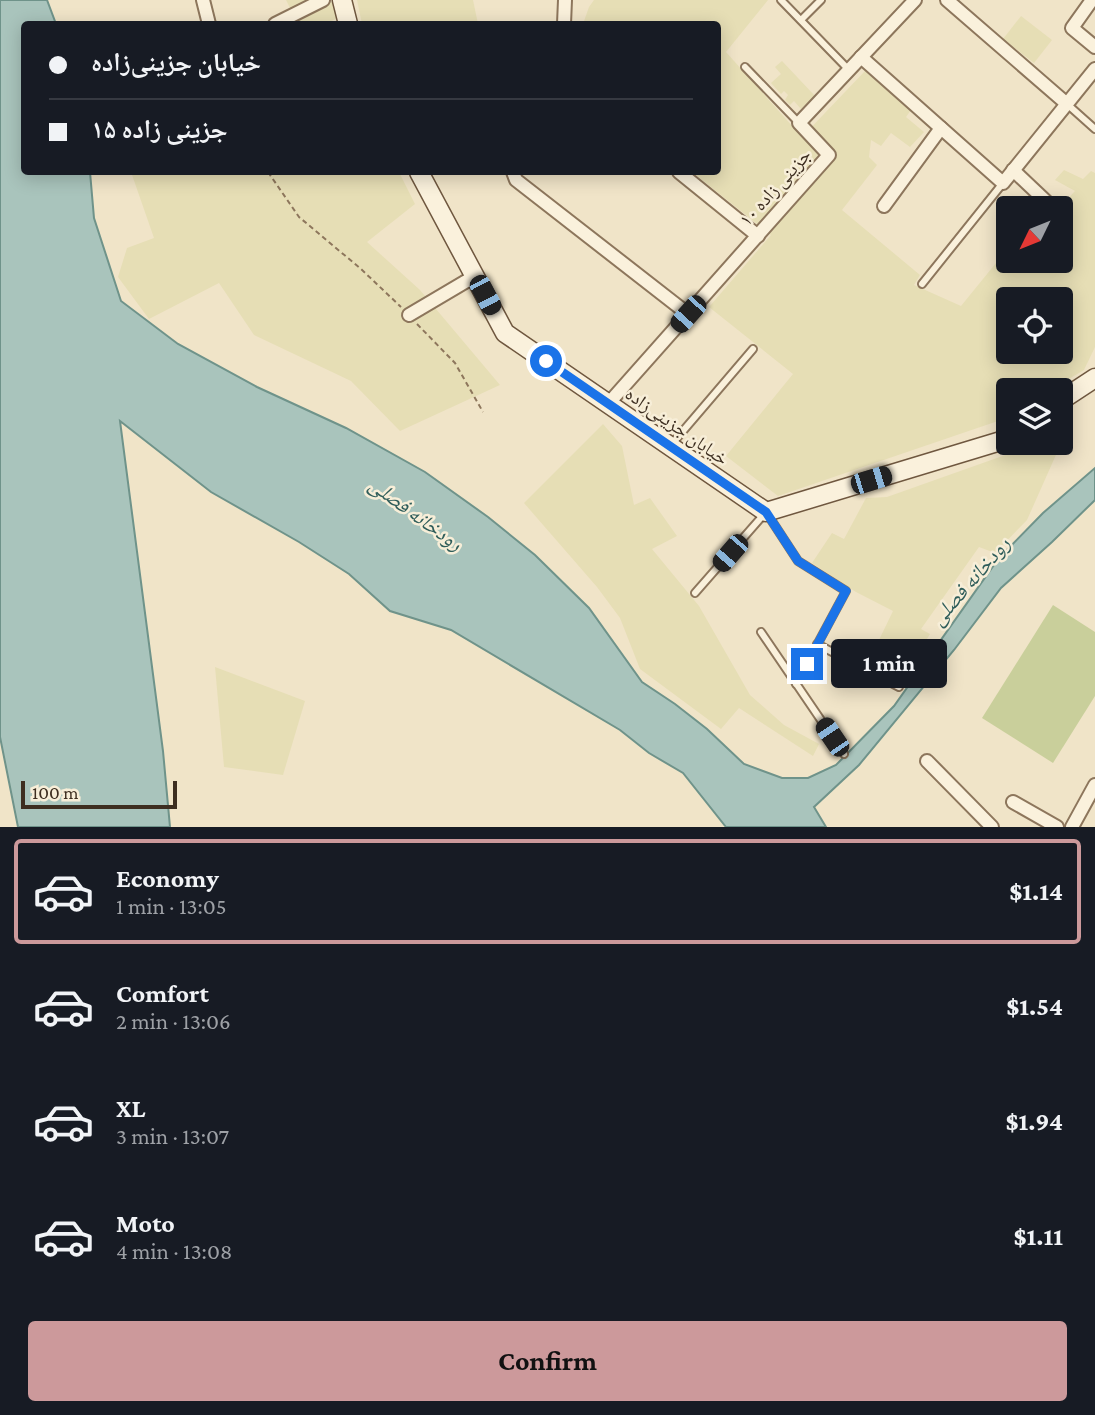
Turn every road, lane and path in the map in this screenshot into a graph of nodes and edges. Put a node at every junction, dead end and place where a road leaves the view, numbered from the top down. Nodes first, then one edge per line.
1 (203, 0) edge
2 (323, 0) edge
3 (342, 0) edge
4 (565, 0) edge
5 (781, 0) edge
6 (821, 0) edge
7 (915, 0) edge
8 (947, 0) edge
9 (1091, 0) edge
10 (801, 20) junction
11 (208, 21) edge
12 (281, 21) edge
13 (347, 21) edge
14 (564, 21) edge
15 (1095, 47) edge
16 (861, 57) junction
17 (745, 66) dead end
18 (1095, 69) edge
19 (849, 70) junction
20 (1066, 104) junction
21 (799, 123) junction
22 (941, 128) junction
23 (1095, 130) edge
24 (1013, 170) junction
25 (270, 175) edge
26 (421, 175) edge
27 (514, 175) edge
28 (683, 175) edge
29 (1003, 183) junction
30 (1040, 196) edge
31 (884, 206) dead end
32 (758, 236) junction
33 (475, 276) junction
34 (922, 284) dead end
35 (688, 314) junction
36 (409, 315) junction
37 (753, 349) dead end
38 (1095, 378) edge
39 (1073, 392) edge
40 (608, 404) junction
41 (483, 412) dead end
42 (996, 442) edge
43 (670, 446) junction
44 (766, 512) junction
45 (695, 593) dead end
46 (761, 632) dead end
47 (817, 644) junction
48 (796, 684) junction
49 (899, 687) dead end
50 (844, 754) dead end
51 (927, 761) dead end
52 (1095, 785) edge
53 (1013, 802) dead end
54 (1073, 826) edge
55 (992, 827) edge
56 (1057, 827) edge

1 - 11 street
2 - 12 street
3 - 13 street
4 - 14 street
5 - 10 lane
6 - 10 lane
7 - 16 street, جزینی زاده ۱۰
8 - 20 street
9 - 15 street
10 - 19 lane
16 - 19 street, جزینی زاده ۱۰
16 - 22 street
17 - 21 lane
18 - 20 street
19 - 21 street, جزینی زاده ۱۰
20 - 23 lane
20 - 24 street
21 - 32 street, جزینی زاده ۱۰
22 - 29 street
22 - 31 street
24 - 29 street
24 - 30 street
25 - 36 path
26 - 33 street, خیابان جزینی‌زاده
27 - 35 street
28 - 32 street
29 - 34 lane
32 - 35 street, جزینی زاده ۱۰
33 - 36 street
33 - 40 street, خیابان جزینی‌زاده
35 - 40 street, جزینی زاده ۱۰
36 - 41 path
37 - 43 lane
38 - 39 street
40 - 43 street, خیابان جزینی‌زاده
42 - 44 street
43 - 44 street, خیابان جزینی‌زاده
44 - 45 lane
44 - 47 lane
46 - 48 lane
47 - 48 lane
47 - 49 lane
48 - 50 lane
51 - 55 street
52 - 54 street
53 - 56 street

